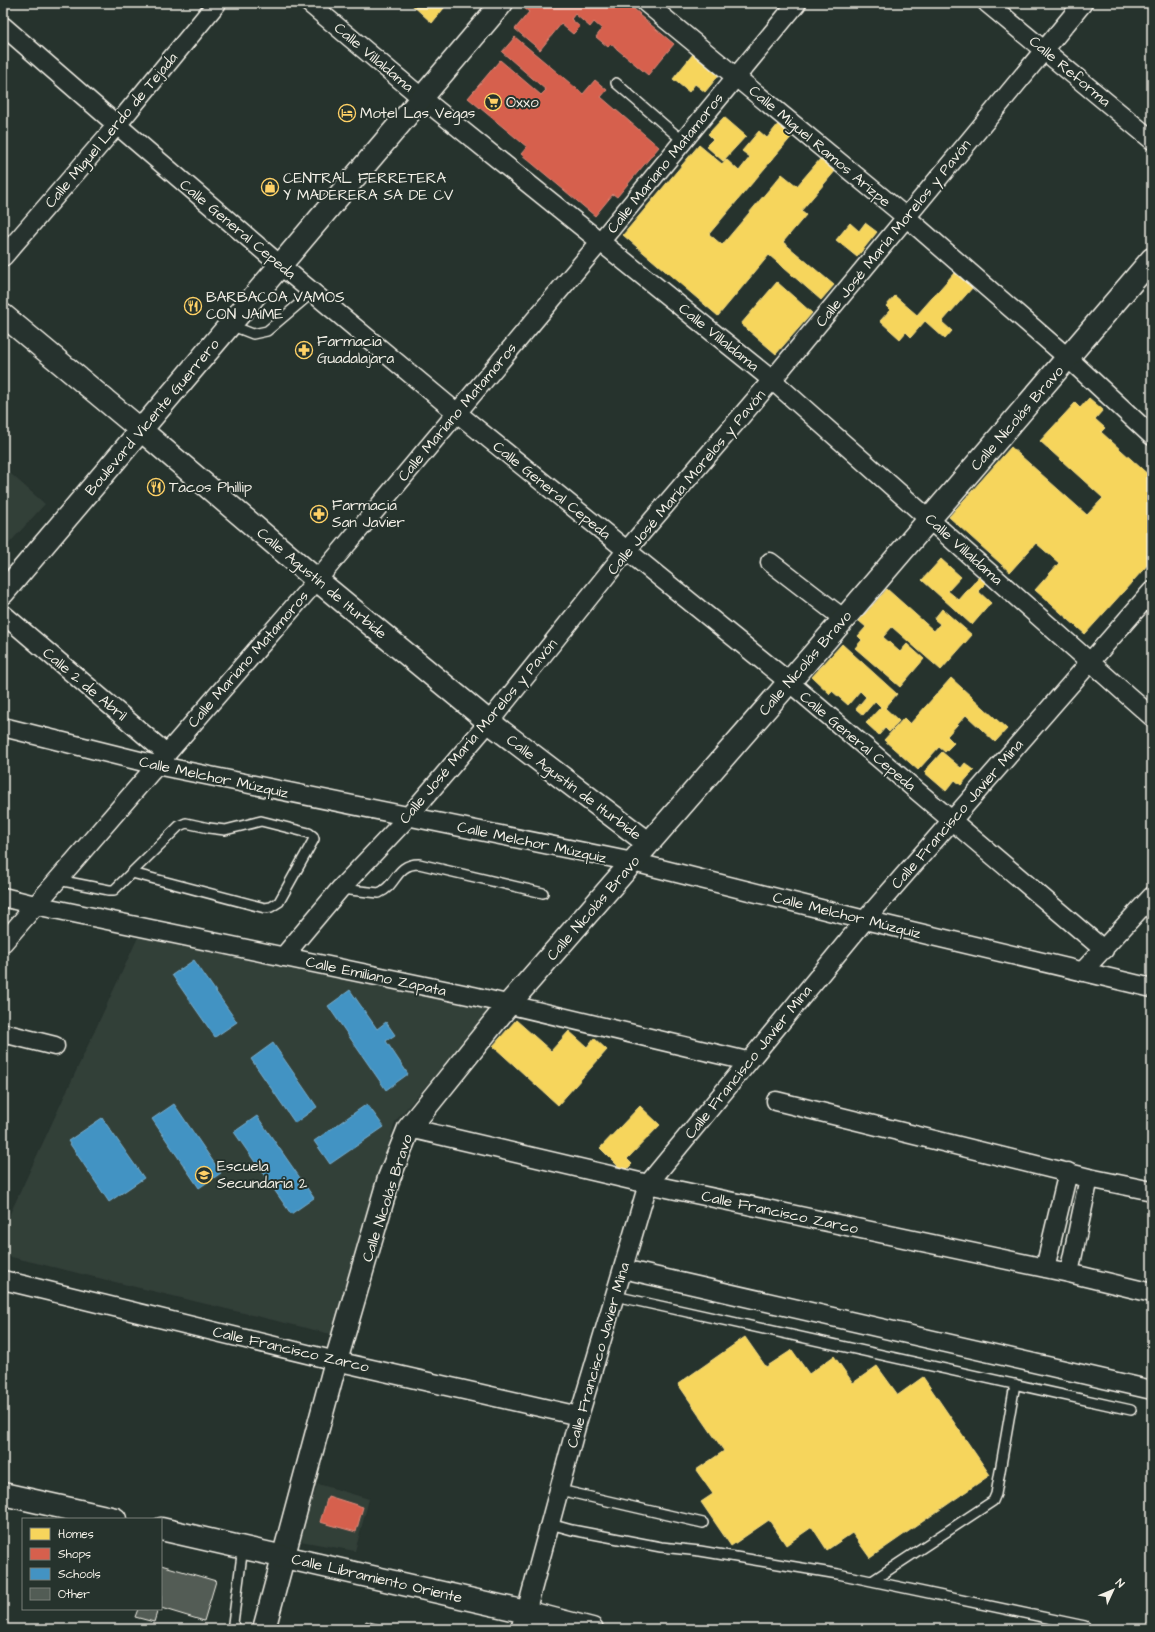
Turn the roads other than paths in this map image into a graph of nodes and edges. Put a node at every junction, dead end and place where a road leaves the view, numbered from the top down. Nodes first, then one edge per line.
1 (217, 3) edge
2 (309, 3) edge
3 (502, 3) edge
4 (646, 3) edge
5 (797, 3) edge
6 (987, 3) edge
7 (1082, 3) edge
8 (3, 26) edge
9 (1044, 49) junction
10 (735, 76) junction
11 (616, 83) dead end
12 (422, 98) junction
13 (117, 125) junction
14 (1152, 140) edge
15 (683, 141) junction
16 (906, 217) junction
17 (600, 242) junction
18 (3, 256) edge
19 (1152, 259) edge
20 (280, 265) junction
21 (313, 292) junction
22 (3, 315) edge
23 (230, 325) junction
24 (1068, 358) junction
25 (772, 380) junction
26 (456, 412) junction
27 (141, 430) junction
28 (1152, 436) edge
29 (930, 518) junction
30 (627, 550) junction
31 (770, 562) dead end
32 (317, 580) junction
33 (1152, 591) edge
34 (3, 593) edge
35 (3, 614) edge
36 (844, 619) junction
37 (1090, 662) junction
38 (789, 682) junction
39 (1152, 717) edge
40 (489, 722) junction
41 (3, 727) edge
42 (162, 760) junction
43 (408, 817) junction
44 (951, 820) junction
45 (648, 843) junction
46 (633, 862) junction
47 (132, 873) junction
48 (58, 880) junction
49 (340, 889) junction
50 (543, 893) dead end
51 (1152, 896) edge
52 (3, 897) edge
53 (35, 905) junction
54 (866, 920) junction
55 (3, 943) edge
56 (1104, 950) junction
57 (283, 957) junction
58 (1082, 972) junction
59 (1152, 988) edge
60 (508, 1005) junction
61 (3, 1033) edge
62 (55, 1046) dead end
63 (748, 1061) junction
64 (776, 1101) dead end
65 (409, 1128) junction
66 (1068, 1172) junction
67 (1089, 1178) junction
68 (648, 1184) junction
69 (1152, 1192) edge
70 (1045, 1268) junction
71 (623, 1269) junction
72 (1069, 1273) junction
73 (3, 1280) edge
74 (1152, 1293) edge
75 (615, 1296) junction
76 (336, 1361) junction
77 (1015, 1384) junction
78 (1152, 1390) edge
79 (1131, 1410) dead end
80 (579, 1416) junction
81 (560, 1490) junction
82 (3, 1494) edge
83 (111, 1518) edge
84 (703, 1523) dead end
85 (550, 1524) junction
86 (162, 1529) edge
87 (243, 1548) junction
88 (283, 1556) junction
89 (872, 1581) junction
90 (523, 1620) edge
91 (1085, 1626) dead end
92 (236, 1629) edge
93 (264, 1629) edge
94 (592, 1629) edge

1 - 13 street, Calle Miguel Lerdo de Tejada
2 - 12 street, Calle Villaldama
3 - 12 street, Boulevard Vicente Guerrero
4 - 10 street, Calle Miguel Ramos Arizpe
5 - 10 street, Calle Mariano Matamoros
6 - 9 street, Calle Reforma
7 - 9 street, Calle José María Morelos y Pavón
8 - 13 street, Calle General Cepeda
9 - 14 street, Calle Reforma
9 - 16 street, Calle José María Morelos y Pavón
10 - 15 street, Calle Mariano Matamoros
10 - 16 street, Calle Miguel Ramos Arizpe
11 - 15 lane
12 - 17 street, Calle Villaldama
12 - 20 street, Boulevard Vicente Guerrero
13 - 18 street, Calle Miguel Lerdo de Tejada
13 - 20 street, Calle General Cepeda
15 - 17 street, Calle Mariano Matamoros
16 - 24 street, Calle Miguel Ramos Arizpe
16 - 25 street, Calle José María Morelos y Pavón
17 - 25 street, Calle Villaldama
17 - 26 street, Calle Mariano Matamoros
19 - 24 street, Calle Nicolás Bravo
20 - 21 street, Calle General Cepeda
20 - 23 street, Boulevard Vicente Guerrero
21 - 23 lane
21 - 26 street, Calle General Cepeda
22 - 27 street, Calle Agustín de Iturbide
23 - 27 street, Boulevard Vicente Guerrero
24 - 28 street, Calle Miguel Ramos Arizpe
24 - 29 street, Calle Nicolás Bravo
25 - 29 street, Calle Villaldama
25 - 30 street, Calle José María Morelos y Pavón
26 - 30 street, Calle General Cepeda
26 - 32 street, Calle Mariano Matamoros
27 - 32 street, Calle Agustín de Iturbide
27 - 34 street, Boulevard Vicente Guerrero
29 - 36 street, Calle Nicolás Bravo
29 - 37 street, Calle Villaldama
30 - 38 street, Calle General Cepeda
30 - 40 street, Calle José María Morelos y Pavón
31 - 36 street
32 - 40 street, Calle Agustín de Iturbide
32 - 42 street, Calle Mariano Matamoros
33 - 37 street, Calle Francisco Javier Mina
35 - 42 street, Calle 2 de Abril
36 - 38 street, Calle Nicolás Bravo
37 - 39 street, Calle Villaldama
37 - 44 street, Calle Francisco Javier Mina
38 - 44 street, Calle General Cepeda
38 - 45 street, Calle Nicolás Bravo
40 - 43 street, Calle José María Morelos y Pavón
40 - 45 street, Calle Agustín de Iturbide
41 - 42 street, Calle Melchor Múzquiz
42 - 43 street, Calle Melchor Múzquiz
42 - 48 street, Calle Mariano Matamoros
43 - 46 street, Calle Melchor Múzquiz
43 - 49 street, Calle José María Morelos y Pavón
44 - 54 street, Calle Francisco Javier Mina
44 - 56 street, Calle General Cepeda
45 - 46 street, Calle Nicolás Bravo
46 - 54 street, Calle Melchor Múzquiz
46 - 60 street, Calle Nicolás Bravo
47 - 47 lane
47 - 48 lane
48 - 53 street, Calle Mariano Matamoros
49 - 50 lane
49 - 57 street, Calle José María Morelos y Pavón
51 - 56 street
52 - 53 street, Calle Emiliano Zapata
53 - 55 street, Calle Mariano Matamoros
53 - 57 street, Calle Emiliano Zapata
54 - 58 street, Calle Melchor Múzquiz
54 - 63 street, Calle Francisco Javier Mina
56 - 58 street
57 - 60 street, Calle Emiliano Zapata
58 - 59 street, Calle Melchor Múzquiz
60 - 63 street, Calle Emiliano Zapata
60 - 65 street, Calle Nicolás Bravo
61 - 62 street
63 - 68 street, Calle Francisco Javier Mina
64 - 66 street
65 - 68 street, Calle Francisco Zarco
65 - 76 street, Calle Nicolás Bravo
66 - 67 street
66 - 70 street
67 - 69 street
67 - 72 street
68 - 70 street, Calle Francisco Zarco
68 - 71 street, Calle Francisco Javier Mina
70 - 72 street, Calle Francisco Zarco
71 - 75 street, Calle Francisco Javier Mina
71 - 78 street
72 - 74 street, Calle Francisco Zarco
73 - 76 street, Calle Francisco Zarco
75 - 77 lane
75 - 80 street, Calle Francisco Javier Mina
76 - 80 street, Calle Francisco Zarco
76 - 88 street, Calle Nicolás Bravo
77 - 79 lane
77 - 89 lane
80 - 81 street, Calle Francisco Javier Mina
81 - 84 lane
81 - 85 street, Calle Francisco Javier Mina
82 - 83 street
85 - 89 lane
85 - 90 street, Calle Francisco Javier Mina
86 - 87 street, Calle Libramiento Oriente
87 - 88 street, Calle Libramiento Oriente
87 - 92 lane
88 - 90 street, Calle Libramiento Oriente
88 - 93 street, Calle Nicolás Bravo
89 - 91 lane
90 - 94 street, Calle Libramiento Oriente

